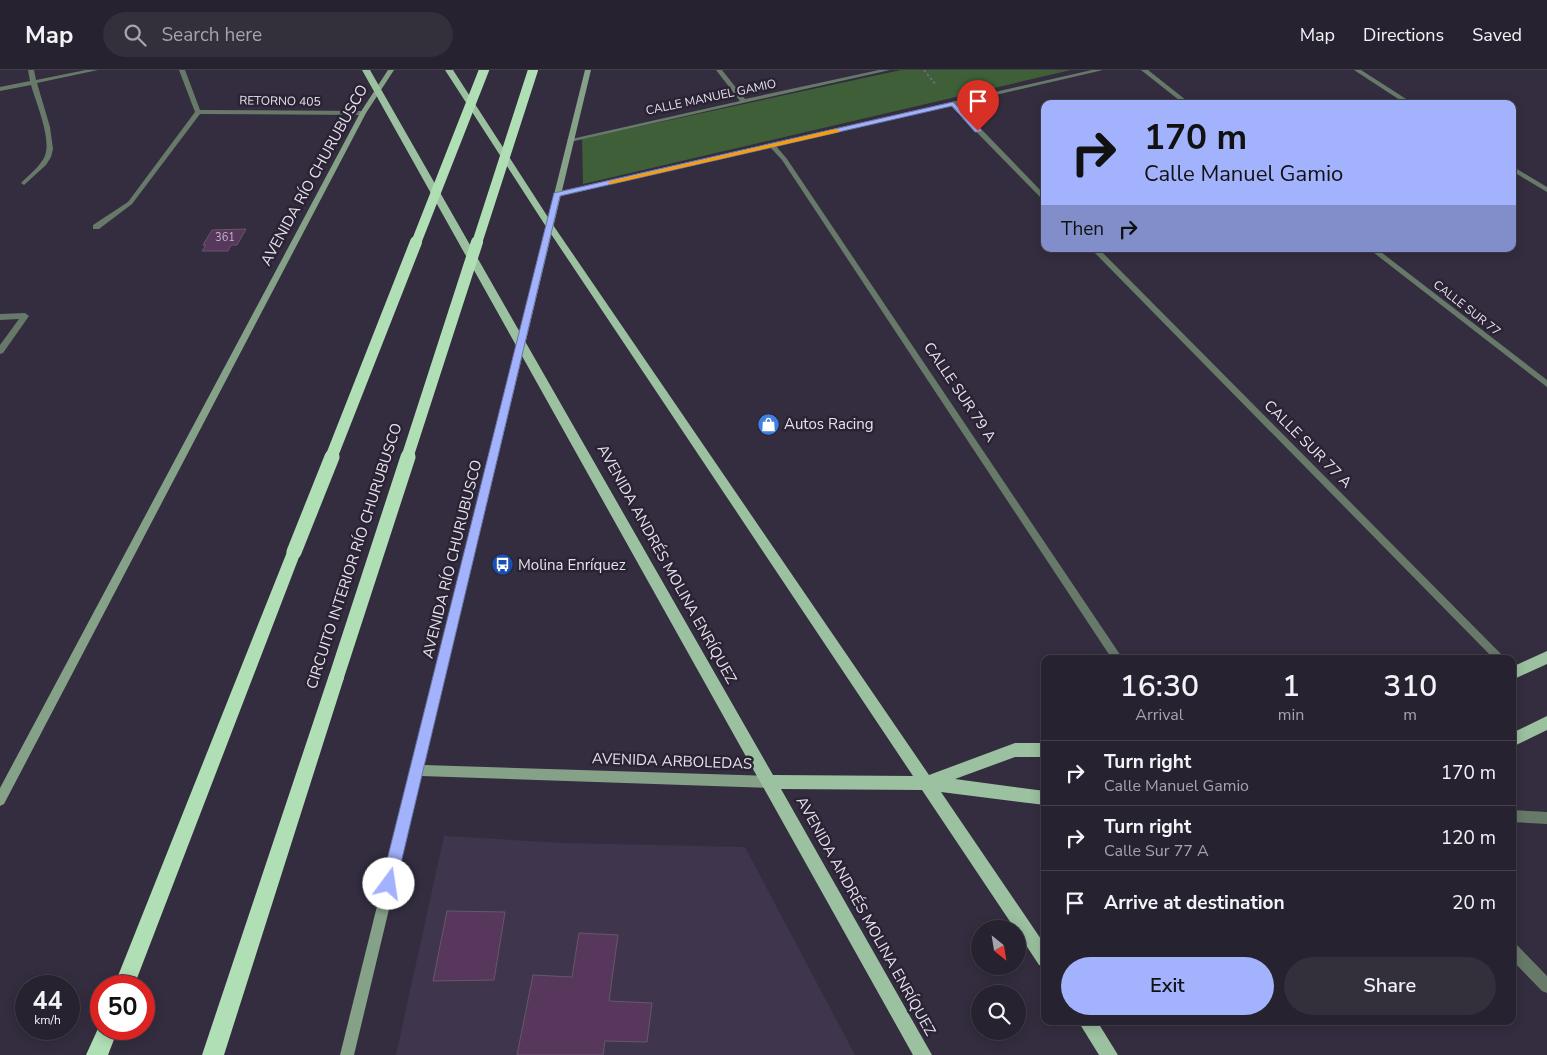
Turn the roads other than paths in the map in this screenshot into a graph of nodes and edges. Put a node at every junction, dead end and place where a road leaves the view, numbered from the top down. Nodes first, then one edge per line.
1 (32, 70) edge
2 (95, 70) edge
3 (182, 70) edge
4 (366, 70) edge
5 (392, 70) edge
6 (448, 70) edge
7 (484, 70) edge
8 (533, 70) edge
9 (588, 70) edge
10 (719, 70) edge
11 (887, 70) edge
12 (1100, 70) edge
13 (1144, 70) edge
14 (1358, 70) edge
15 (33, 83) junction
16 (0, 90) edge
17 (378, 91) junction
18 (1183, 100) edge
19 (1405, 100) edge
20 (744, 102) junction
21 (953, 104) junction
22 (198, 112) junction
23 (363, 114) junction
24 (570, 140) junction
25 (772, 146) junction
26 (1516, 171) edge
27 (24, 184) dead end
28 (1547, 190) edge
29 (556, 194) junction
30 (1041, 195) edge
31 (549, 225) junction
32 (96, 227) dead end
33 (1098, 252) edge
34 (1377, 252) edge
35 (0, 317) edge
36 (521, 344) junction
37 (0, 351) edge
38 (1547, 384) edge
39 (1115, 655) edge
40 (1497, 655) edge
41 (1547, 657) edge
42 (1516, 671) edge
43 (1547, 723) edge
44 (1516, 738) edge
45 (1041, 750) edge
46 (416, 770) junction
47 (768, 782) junction
48 (927, 783) junction
49 (1041, 797) edge
50 (0, 800) edge
51 (1516, 816) edge
52 (1547, 818) edge
53 (1041, 953) edge
54 (1516, 954) edge
55 (128, 975) edge
56 (1547, 986) edge
57 (1090, 1025) edge
58 (104, 1040) edge
59 (98, 1055) edge
60 (213, 1055) edge
61 (347, 1055) edge
62 (923, 1055) edge
63 (1109, 1055) edge

1 - 15 street
2 - 15 street
3 - 22 street
4 - 17 main road, AVENIDA ANDRÉS MOLINA ENRÍQUEZ
5 - 17 main road, AVENIDA RÍO CHURUBUSCO
6 - 31 main road
7 - 55 highway, bridge
8 - 60 highway, CIRCUITO INTERIOR RÍO CHURUBUSCO, bridge
9 - 24 main road, AVENIDA RÍO CHURUBUSCO
10 - 20 street
11 - 20 street, CALLE MANUEL GAMIO
12 - 21 street
13 - 18 street
14 - 19 street
15 - 16 street
15 - 27 street
17 - 23 main road, AVENIDA RÍO CHURUBUSCO
17 - 36 main road, AVENIDA ANDRÉS MOLINA ENRÍQUEZ
20 - 24 street, CALLE MANUEL GAMIO
21 - 25 street
21 - 30 street
22 - 23 street, RETORNO 405
22 - 32 street
23 - 50 main road, AVENIDA RÍO CHURUBUSCO
24 - 29 main road, AVENIDA RÍO CHURUBUSCO
25 - 29 street
25 - 39 street, CALLE SUR 79 A
26 - 28 street
29 - 31 main road, AVENIDA RÍO CHURUBUSCO
31 - 36 main road, AVENIDA RÍO CHURUBUSCO
31 - 48 main road
33 - 40 street, CALLE SUR 77 A
34 - 38 street, CALLE SUR 77
35 - 37 street
36 - 46 main road, AVENIDA RÍO CHURUBUSCO
36 - 47 main road, AVENIDA ANDRÉS MOLINA ENRÍQUEZ
41 - 42 main road
43 - 44 main road
45 - 48 main road, AVENIDA ARBOLEDAS
46 - 47 main road, AVENIDA ARBOLEDAS
46 - 61 main road, AVENIDA RÍO CHURUBUSCO
47 - 48 main road, AVENIDA ARBOLEDAS
47 - 62 main road, AVENIDA ANDRÉS MOLINA ENRÍQUEZ
48 - 49 main road, AVENIDA ARBOLEDAS
48 - 53 main road
51 - 52 street
54 - 56 street
57 - 63 main road
58 - 59 highway

